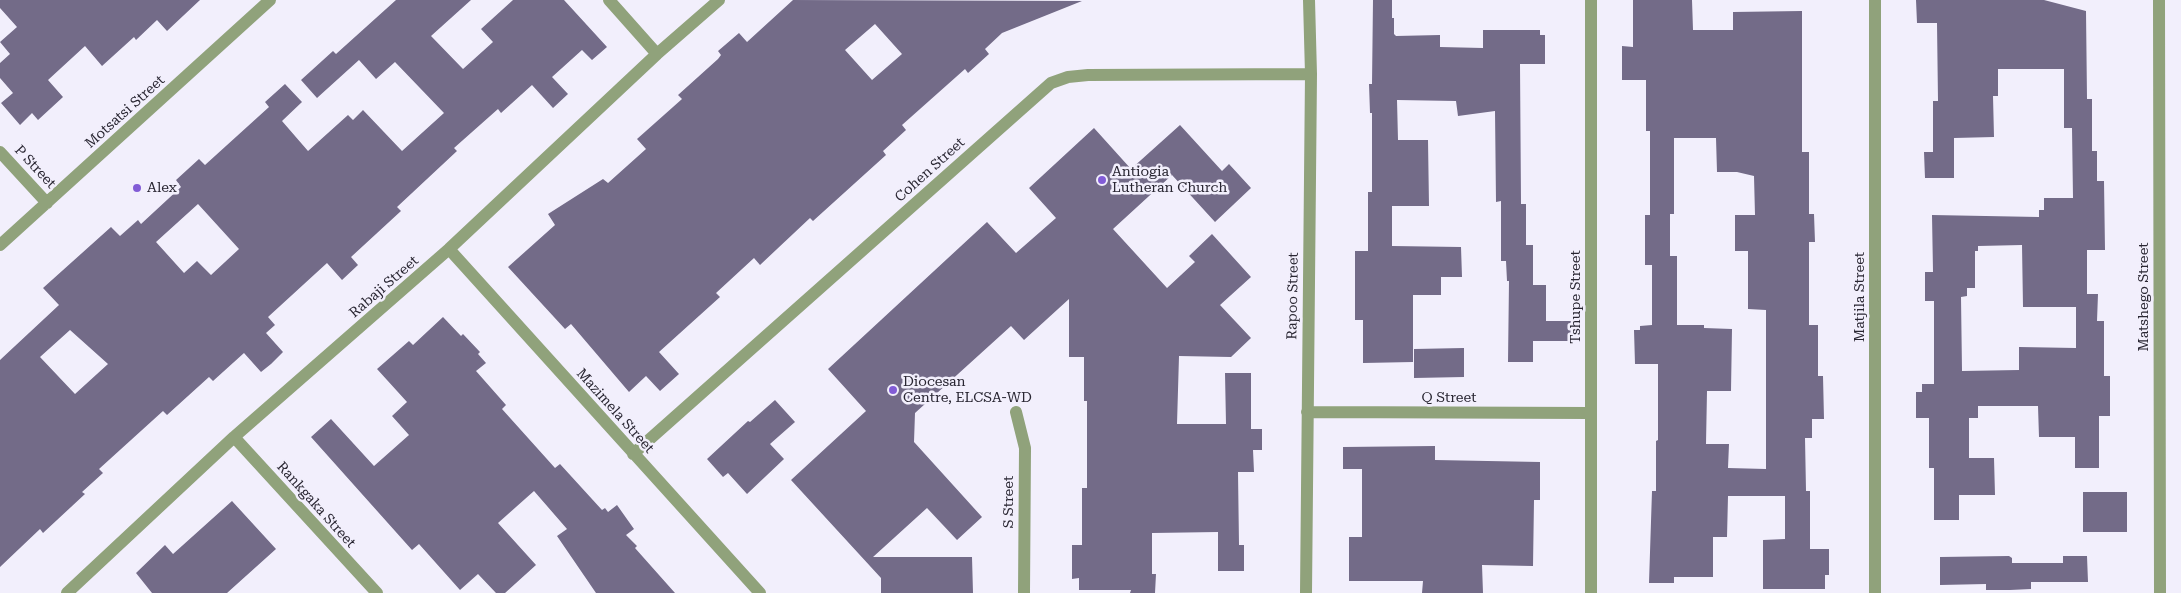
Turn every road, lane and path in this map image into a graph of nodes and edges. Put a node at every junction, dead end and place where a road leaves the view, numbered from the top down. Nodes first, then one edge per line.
1 (270, 0) edge
2 (609, 0) edge
3 (719, 0) edge
4 (1308, 0) edge
5 (1591, 0) edge
6 (1875, 0) edge
7 (2159, 0) edge
8 (657, 54) junction
9 (1311, 74) junction
10 (0, 152) edge
11 (47, 203) junction
12 (0, 245) edge
13 (449, 249) junction
14 (1016, 412) dead end
15 (1306, 412) junction
16 (1591, 413) junction
17 (234, 437) junction
18 (633, 454) junction
19 (66, 593) edge
20 (376, 593) edge
21 (760, 593) edge
22 (1024, 593) edge
23 (1306, 593) edge
24 (1591, 593) edge
25 (1875, 593) edge
26 (2160, 593) edge

1 - 11 street, Motsatsi Street
2 - 8 street
3 - 8 street, Rabaji Street
4 - 9 street, Rapoo Street
5 - 16 street, Tshupe Street
6 - 25 street, Matjila Street
7 - 26 street, Matshego Street
8 - 13 street, Rabaji Street
9 - 15 street, Rapoo Street
9 - 18 street, Cohen Street
10 - 11 street, P Street
11 - 12 street, Motsatsi Street
13 - 17 street, Rabaji Street
13 - 18 street, Mazimela Street
14 - 22 street, S Street
15 - 16 street, Q Street
15 - 23 street, Rapoo Street
16 - 24 street, Tshupe Street
17 - 19 street, Rabaji Street
17 - 20 street, Rankgaka Street
18 - 21 street, Mazimela Street

